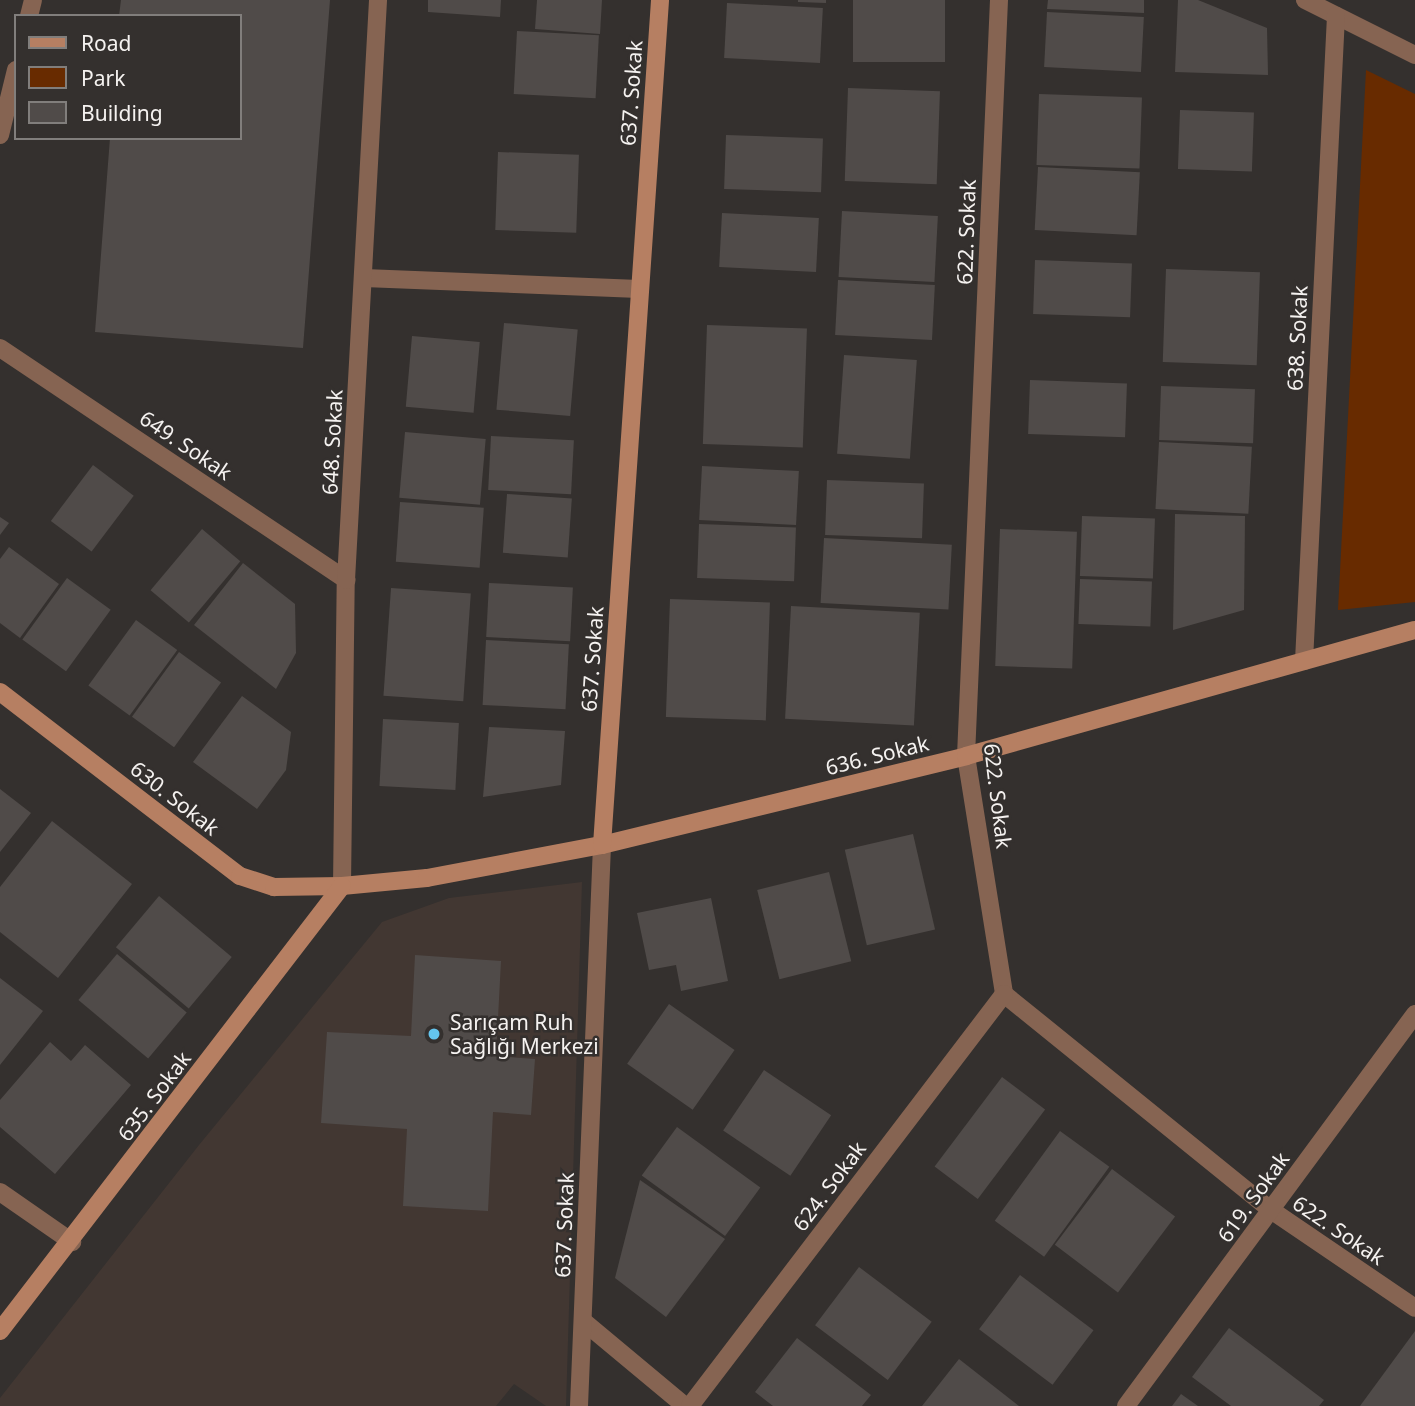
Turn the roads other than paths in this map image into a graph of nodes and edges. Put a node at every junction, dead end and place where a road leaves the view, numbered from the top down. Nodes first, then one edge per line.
1 (378, 0) edge
2 (660, 0) edge
3 (999, 0) edge
4 (1305, 0) edge
5 (1336, 16) junction
6 (1415, 55) edge
7 (14, 78) edge
8 (0, 135) edge
9 (364, 278) junction
10 (639, 289) junction
11 (0, 348) edge
12 (346, 580) junction
13 (1415, 630) edge
14 (1304, 662) junction
15 (0, 692) edge
16 (966, 756) junction
17 (602, 845) junction
18 (342, 886) junction
19 (1004, 994) junction
20 (1415, 1014) edge
21 (0, 1192) edge
22 (1271, 1210) junction
23 (72, 1242) junction
24 (1415, 1308) edge
25 (583, 1321) junction
26 (0, 1331) edge
27 (579, 1406) edge
28 (687, 1406) edge
29 (1126, 1406) edge

1 - 9 street, 648. Sokak
2 - 10 street, 637. Sokak
3 - 16 street, 622. Sokak
4 - 5 street
5 - 6 street
5 - 14 street, 638. Sokak
7 - 8 street
9 - 10 street
9 - 12 street, 648. Sokak
10 - 17 street, 637. Sokak
11 - 12 street, 649. Sokak
12 - 18 street, 648. Sokak
13 - 14 street, 636. Sokak
14 - 16 street, 636. Sokak
15 - 18 street, 630. Sokak
16 - 17 street, 636. Sokak
16 - 19 street, 622. Sokak
17 - 18 street, 636. Sokak
17 - 25 street, 637. Sokak
18 - 23 street, 635. Sokak
19 - 22 street, 622. Sokak
19 - 28 street, 624. Sokak
20 - 22 street, 619. Sokak
21 - 23 street
22 - 24 street, 622. Sokak
22 - 29 street, 619. Sokak
23 - 26 street, 635. Sokak
25 - 27 street, 637. Sokak
25 - 28 street

